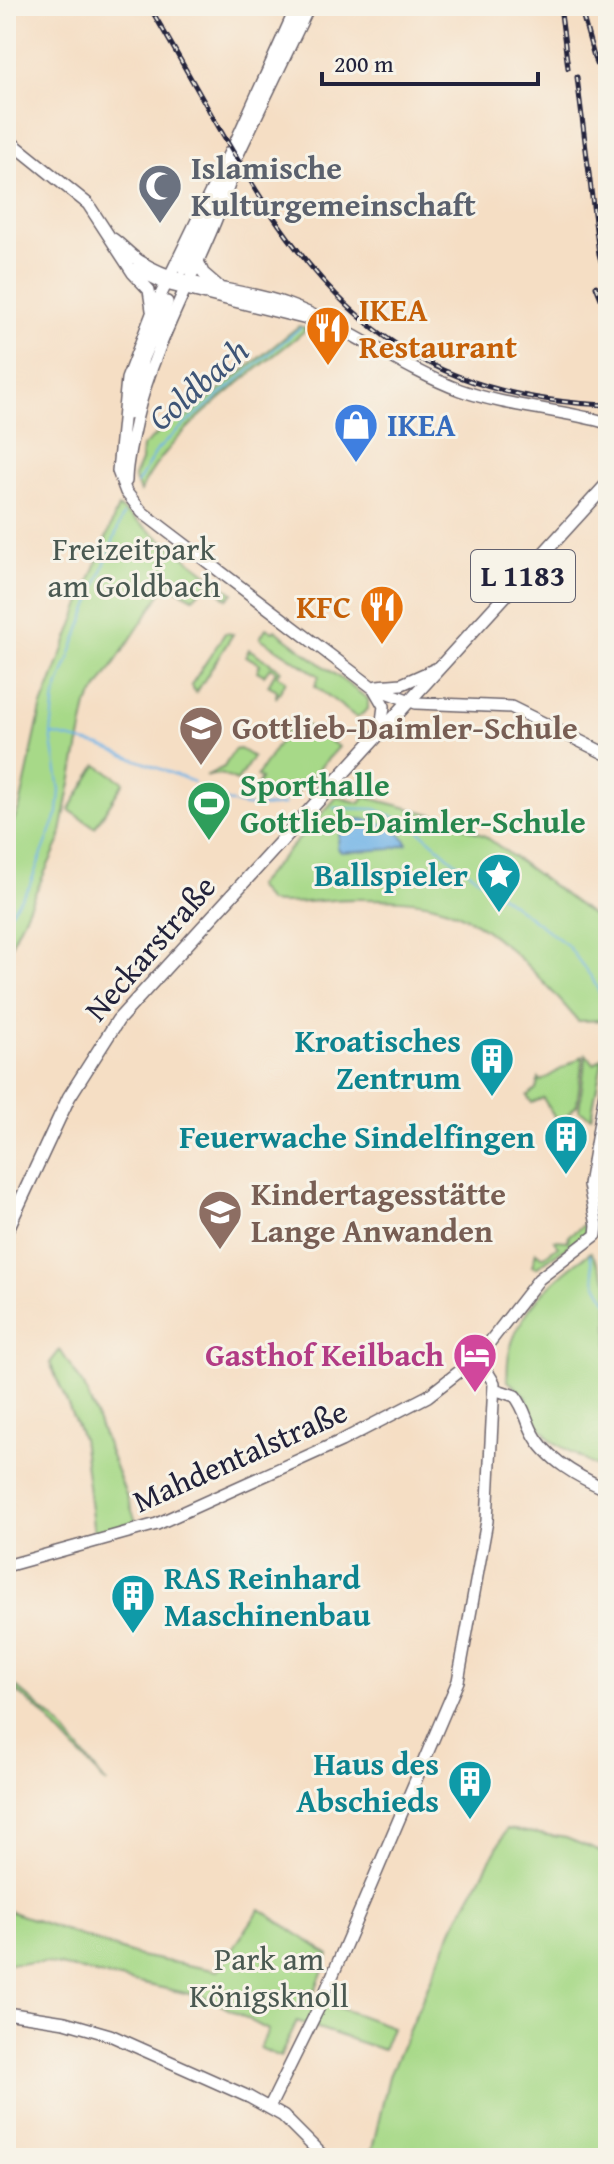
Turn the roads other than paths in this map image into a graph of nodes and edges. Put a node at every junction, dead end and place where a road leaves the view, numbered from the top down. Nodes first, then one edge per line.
1 (297, 6) edge
2 (309, 6) edge
3 (6, 138) edge
4 (233, 157) junction
5 (113, 239) junction
6 (197, 259) junction
7 (129, 264) junction
8 (183, 269) dead end
9 (168, 280) junction
10 (186, 285) junction
11 (222, 288) junction
12 (163, 305) junction
13 (347, 333) junction
14 (125, 420) junction
15 (608, 423) edge
16 (128, 454) junction
17 (608, 483) edge
18 (126, 492) junction
19 (440, 667) junction
20 (429, 678) junction
21 (372, 687) junction
22 (408, 701) junction
23 (438, 704) junction
24 (381, 729) junction
25 (608, 755) edge
26 (608, 1075) edge
27 (6, 1232) edge
28 (478, 1357) junction
29 (494, 1389) junction
30 (608, 1490) edge
31 (6, 1566) edge
32 (6, 2013) edge
33 (269, 2108) junction
34 (325, 2158) edge

1 - 4 main road
2 - 4 main road
3 - 5 main road
4 - 6 main road
4 - 8 main road
4 - 9 main road
5 - 7 main road
5 - 9 main road
6 - 10 main road
6 - 11 main road
7 - 9 main road
7 - 12 main road
9 - 10 main road
9 - 12 main road
10 - 11 main road
10 - 12 main road
10 - 13 main road
11 - 13 main road
12 - 14 main road
12 - 16 main road
13 - 15 main road
14 - 16 main road
14 - 18 main road
16 - 18 main road
17 - 19 main road, Neckarstraße / L 1183
18 - 21 main road
19 - 20 main road, Neckarstraße / L 1183
19 - 21 main road
20 - 22 main road, Neckarstraße / L 1183
20 - 23 main road
21 - 22 main road
21 - 24 main road
22 - 23 main road
22 - 24 main road, Neckarstraße / L 1183
23 - 25 main road
24 - 27 main road, Neckarstraße / L 1183
26 - 28 main road, Mahdentalstraße
28 - 29 main road
28 - 31 main road, Mahdentalstraße
29 - 30 main road
29 - 33 main road
32 - 33 main road
33 - 34 main road

